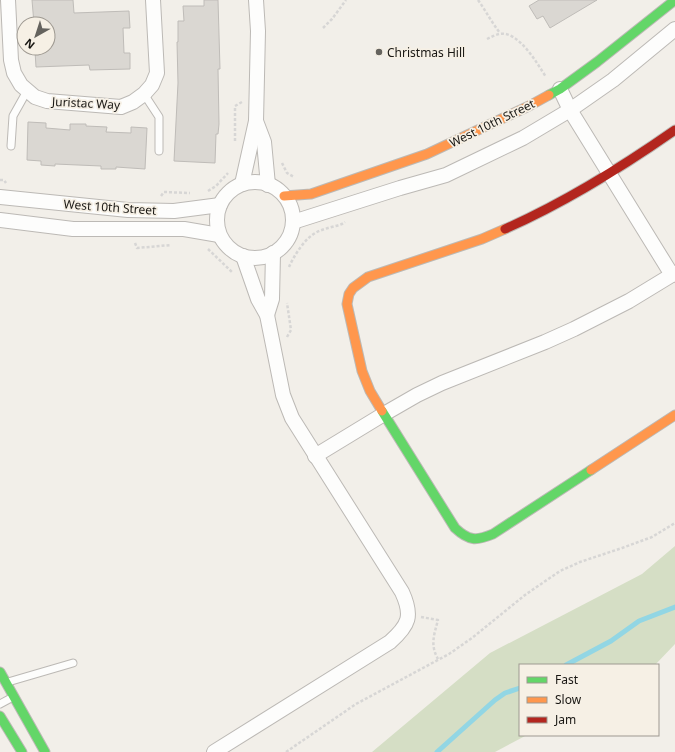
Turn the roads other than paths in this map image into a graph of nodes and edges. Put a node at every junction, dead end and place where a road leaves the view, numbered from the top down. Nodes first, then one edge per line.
1 (8, 0) edge
2 (153, 0) edge
3 (256, 0) edge
4 (675, 0) edge
5 (675, 29) edge
6 (560, 89) junction
7 (27, 91) junction
8 (144, 94) junction
9 (570, 110) junction
10 (256, 121) junction
11 (675, 130) edge
12 (11, 146) dead end
13 (159, 151) dead end
14 (609, 173) junction
15 (242, 184) junction
16 (268, 185) junction
17 (284, 196) junction
18 (0, 197) edge
19 (220, 204) junction
20 (0, 220) edge
21 (293, 222) junction
22 (219, 235) junction
23 (273, 253) junction
24 (243, 256) junction
25 (674, 274) edge
26 (267, 314) junction
27 (384, 414) junction
28 (675, 415) edge
29 (316, 456) junction
30 (73, 663) dead end
31 (0, 672) edge
32 (6, 683) junction
33 (13, 696) junction
34 (0, 704) edge
35 (0, 716) edge
36 (22, 752) edge
37 (45, 752) edge
38 (214, 752) edge

1 - 7 street
2 - 8 street
3 - 10 street
4 - 6 street, West 10th Street
5 - 9 street, West 10th Street
6 - 9 street
6 - 17 street, West 10th Street
7 - 8 street, Juristac Way
7 - 12 lane
8 - 13 lane
9 - 14 street
9 - 21 street, West 10th Street
10 - 15 street
10 - 16 street
11 - 14 street
14 - 25 street
14 - 27 street
15 - 16 street
15 - 19 street
16 - 17 street
17 - 21 street
18 - 19 street, West 10th Street
19 - 22 street
20 - 22 street, West 10th Street
21 - 23 street
22 - 24 street
23 - 24 street
23 - 26 street
24 - 26 street
25 - 27 street
26 - 29 street
27 - 28 street
27 - 29 street
29 - 38 street
30 - 32 lane
31 - 32 street
32 - 33 street
33 - 34 lane
33 - 37 street
35 - 36 street

